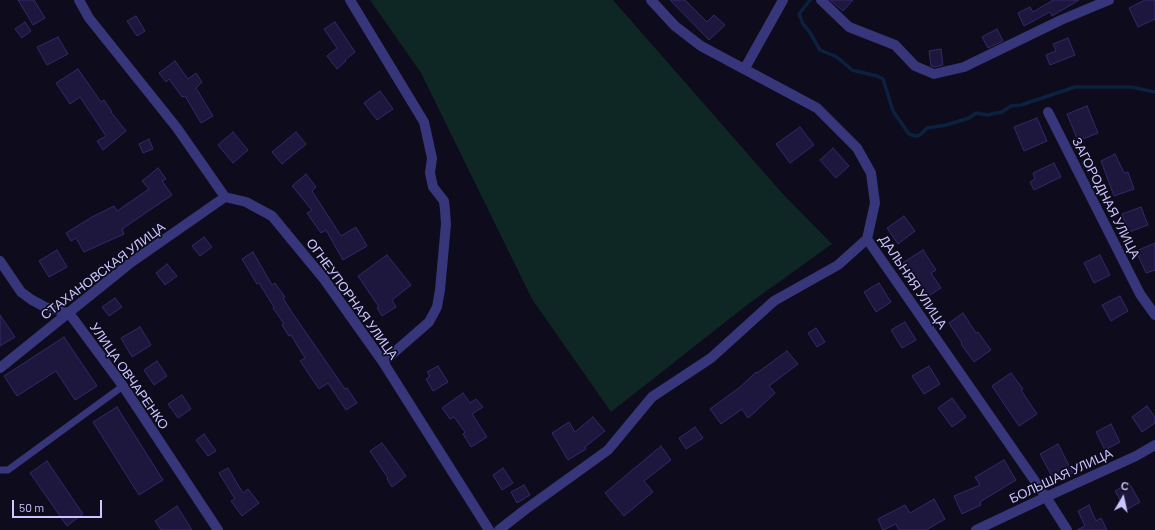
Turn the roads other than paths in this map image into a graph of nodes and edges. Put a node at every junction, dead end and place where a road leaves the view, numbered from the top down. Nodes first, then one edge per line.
1 (79, 0) edge
2 (350, 0) edge
3 (651, 0) edge
4 (783, 0) edge
5 (821, 0) edge
6 (1109, 0) edge
7 (745, 68) junction
8 (1048, 112) dead end
9 (225, 197) junction
10 (867, 239) junction
11 (0, 261) edge
12 (69, 313) junction
13 (1155, 315) edge
14 (383, 362) junction
15 (0, 368) edge
16 (123, 386) junction
17 (1155, 445) edge
18 (0, 470) edge
19 (1046, 497) junction
20 (218, 530) edge
21 (489, 530) edge
22 (499, 530) edge
23 (976, 530) edge
24 (1067, 530) edge

1 - 9 street
2 - 14 street
3 - 7 street, ДАЛЬНЯЯ УЛИЦА
4 - 7 street
5 - 6 street
7 - 10 street, ДАЛЬНЯЯ УЛИЦА
8 - 13 street, ЗАГОРОДНАЯ УЛИЦА
9 - 12 street, СТАХАНОВСКАЯ УЛИЦА
9 - 14 street, ОГНЕУПОРНАЯ УЛИЦА
10 - 19 street, ДАЛЬНЯЯ УЛИЦА
10 - 22 street
11 - 12 street
12 - 15 street, СТАХАНОВСКАЯ УЛИЦА
12 - 16 street, УЛИЦА ОВЧАРЕНКО
14 - 21 street, ОГНЕУПОРНАЯ УЛИЦА
16 - 18 lane
16 - 20 street, УЛИЦА ОВЧАРЕНКО
17 - 19 street, БОЛЬШАЯ УЛИЦА
19 - 23 street, БОЛЬШАЯ УЛИЦА
19 - 24 street, ДАЛЬНЯЯ УЛИЦА

